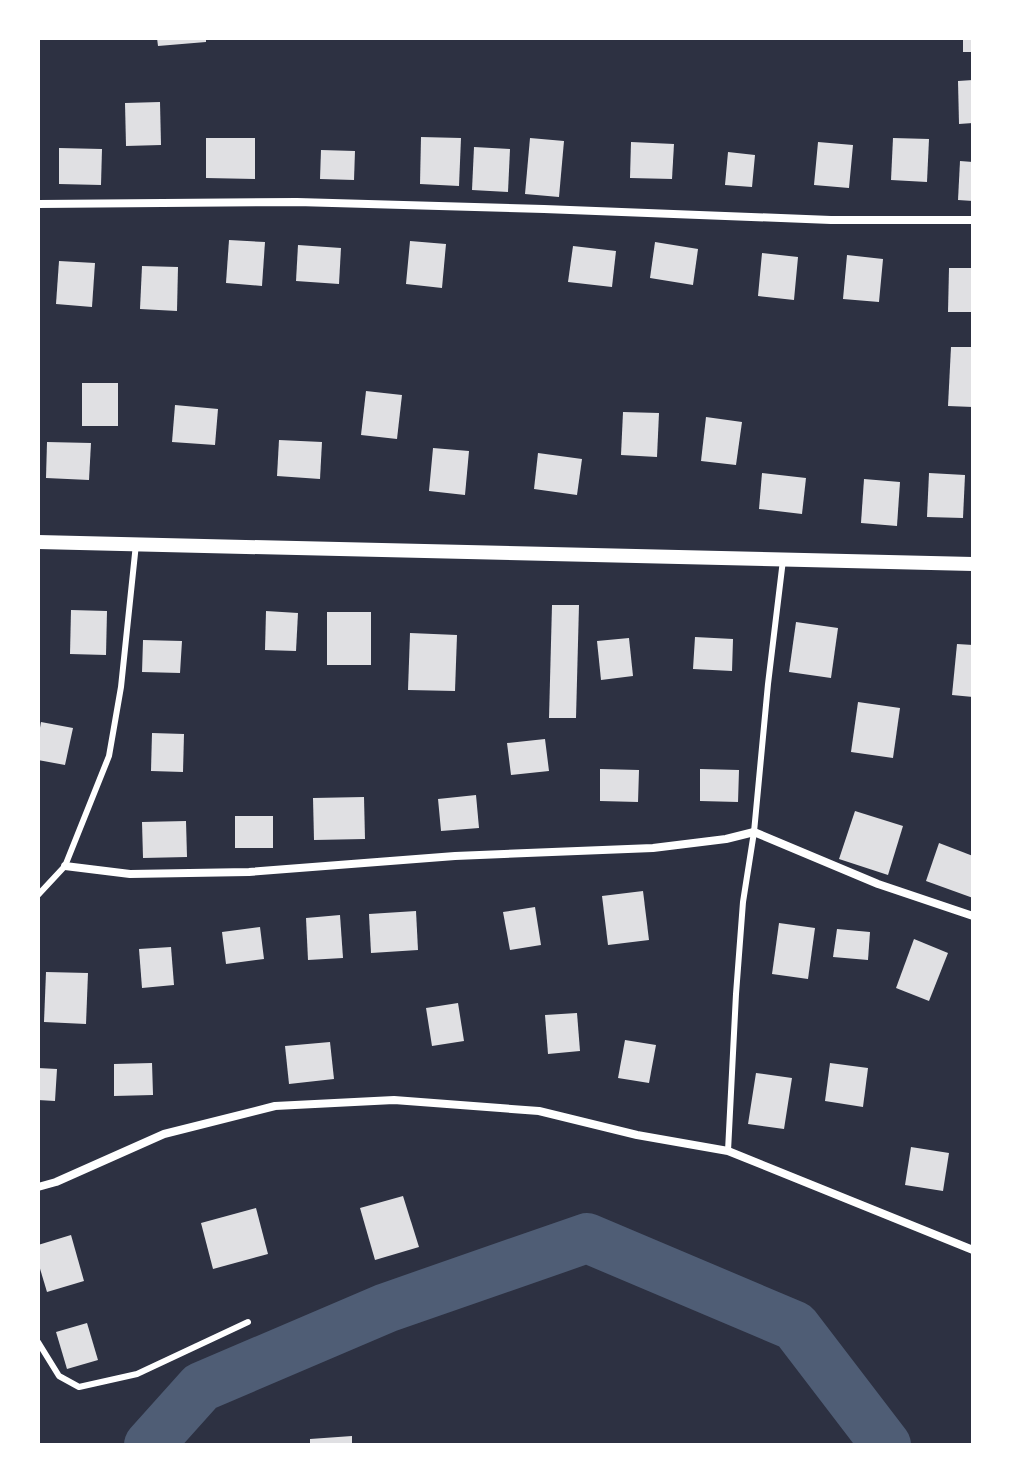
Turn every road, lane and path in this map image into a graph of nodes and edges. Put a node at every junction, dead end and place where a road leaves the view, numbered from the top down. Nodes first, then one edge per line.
1 (38, 204) edge
2 (973, 220) edge
3 (38, 542) edge
4 (136, 544) junction
5 (783, 560) junction
6 (973, 564) edge
7 (754, 832) junction
8 (65, 866) junction
9 (38, 895) edge
10 (973, 916) edge
11 (728, 1151) junction
12 (38, 1187) edge
13 (973, 1250) edge
14 (248, 1322) dead end
15 (38, 1342) edge

1 - 2 street
3 - 4 street
4 - 5 street
4 - 8 lane
5 - 6 street
5 - 7 lane
7 - 8 street
7 - 10 street
7 - 11 lane
8 - 9 lane
11 - 12 street
11 - 13 street
14 - 15 lane

